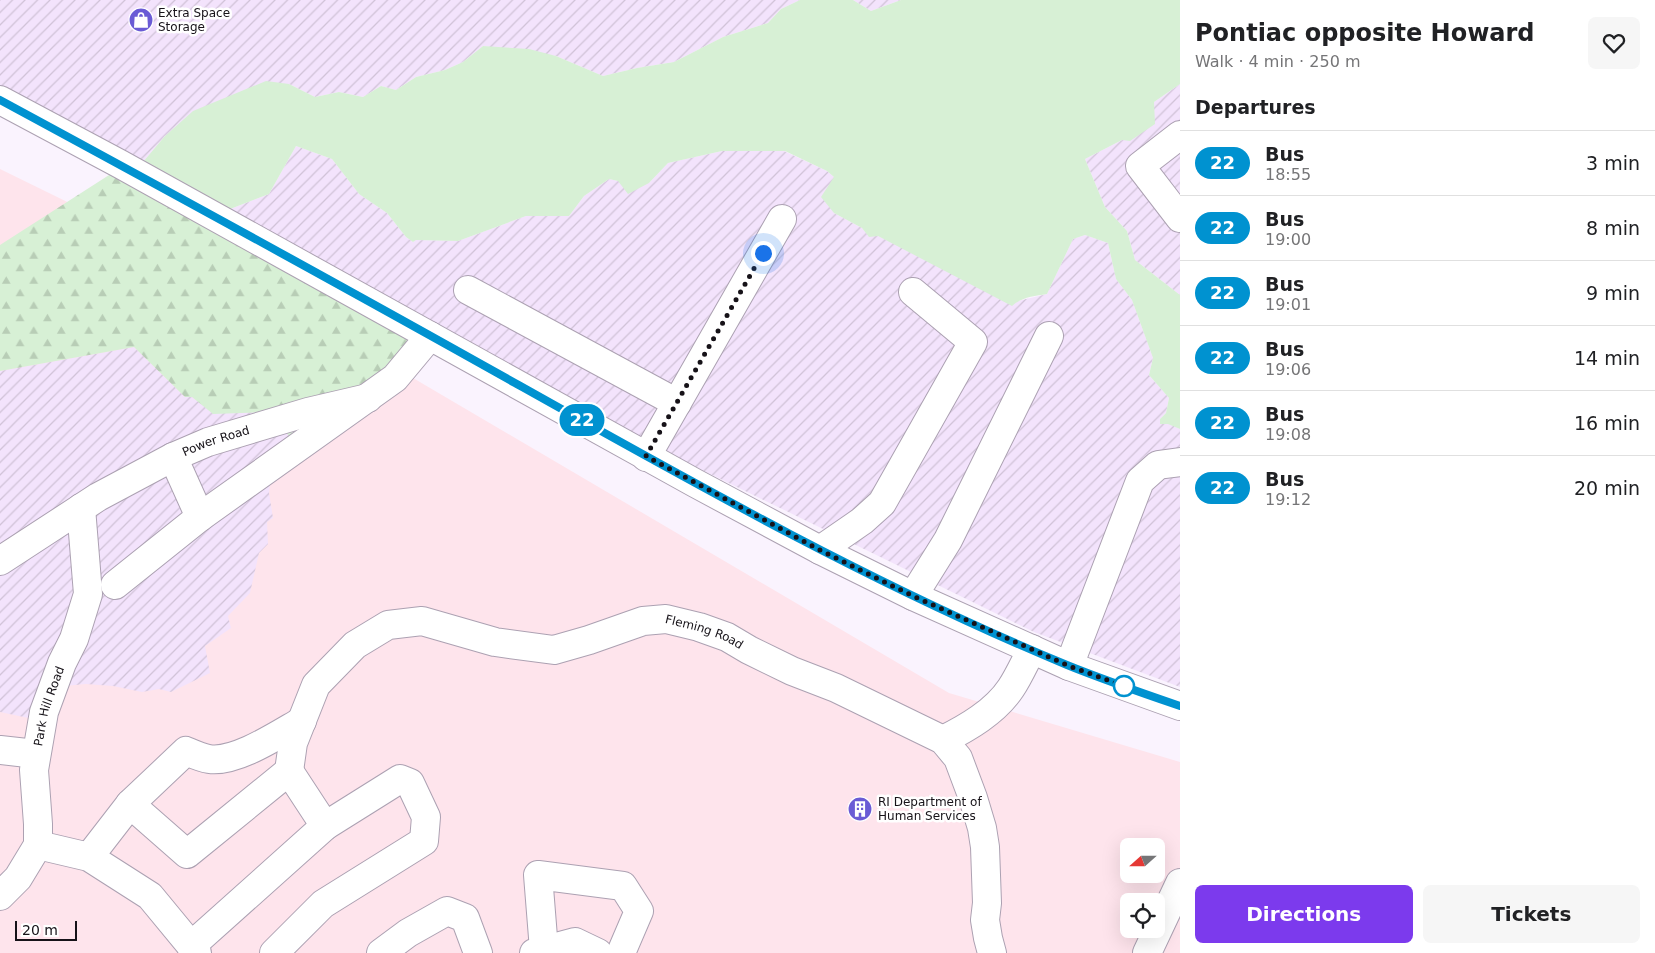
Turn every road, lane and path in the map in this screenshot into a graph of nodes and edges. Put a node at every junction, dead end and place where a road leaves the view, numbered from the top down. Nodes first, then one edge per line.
1 (0, 100) edge
2 (1180, 135) edge
3 (1180, 218) edge
4 (782, 219) dead end
5 (468, 290) dead end
6 (913, 292) dead end
7 (430, 336) junction
8 (1049, 336) dead end
9 (368, 398) junction
10 (677, 403) junction
11 (646, 456) junction
12 (173, 458) junction
13 (1180, 462) edge
14 (81, 508) junction
15 (200, 516) junction
16 (820, 550) junction
17 (0, 561) edge
18 (115, 585) dead end
19 (913, 596) junction
20 (1032, 649) junction
21 (1069, 666) junction
22 (1180, 706) edge
23 (298, 732) junction
24 (943, 740) junction
25 (0, 750) edge
26 (36, 754) junction
27 (289, 771) junction
28 (130, 804) junction
29 (325, 826) junction
30 (38, 845) junction
31 (89, 857) junction
32 (1180, 883) edge
33 (0, 896) edge
34 (194, 950) edge
35 (539, 952) edge
36 (274, 953) edge
37 (381, 953) edge
38 (478, 953) edge
39 (598, 953) edge
40 (621, 953) edge
41 (992, 953) edge
42 (1147, 953) edge

1 - 7 street
2 - 3 street
4 - 10 street
5 - 10 street
6 - 16 street
7 - 9 street, Power Road
7 - 11 street
8 - 19 street
9 - 12 street, Power Road
9 - 15 street
10 - 11 street
11 - 16 street
12 - 14 street, Power Road
12 - 15 street
13 - 21 street
14 - 17 street, Power Road
14 - 26 street, Park Hill Road
15 - 18 street
16 - 19 street
19 - 20 street
20 - 21 street
20 - 24 street
21 - 22 street
23 - 24 street, Fleming Road
23 - 27 street, Fleming Road
23 - 28 street
24 - 41 street, Fleming Road
25 - 26 street
26 - 30 street, Park Hill Road
27 - 28 street
27 - 29 street
28 - 31 street
29 - 34 street
29 - 36 street
30 - 31 street
30 - 33 street
31 - 34 street
32 - 42 street
35 - 39 street
35 - 40 street
37 - 38 street

